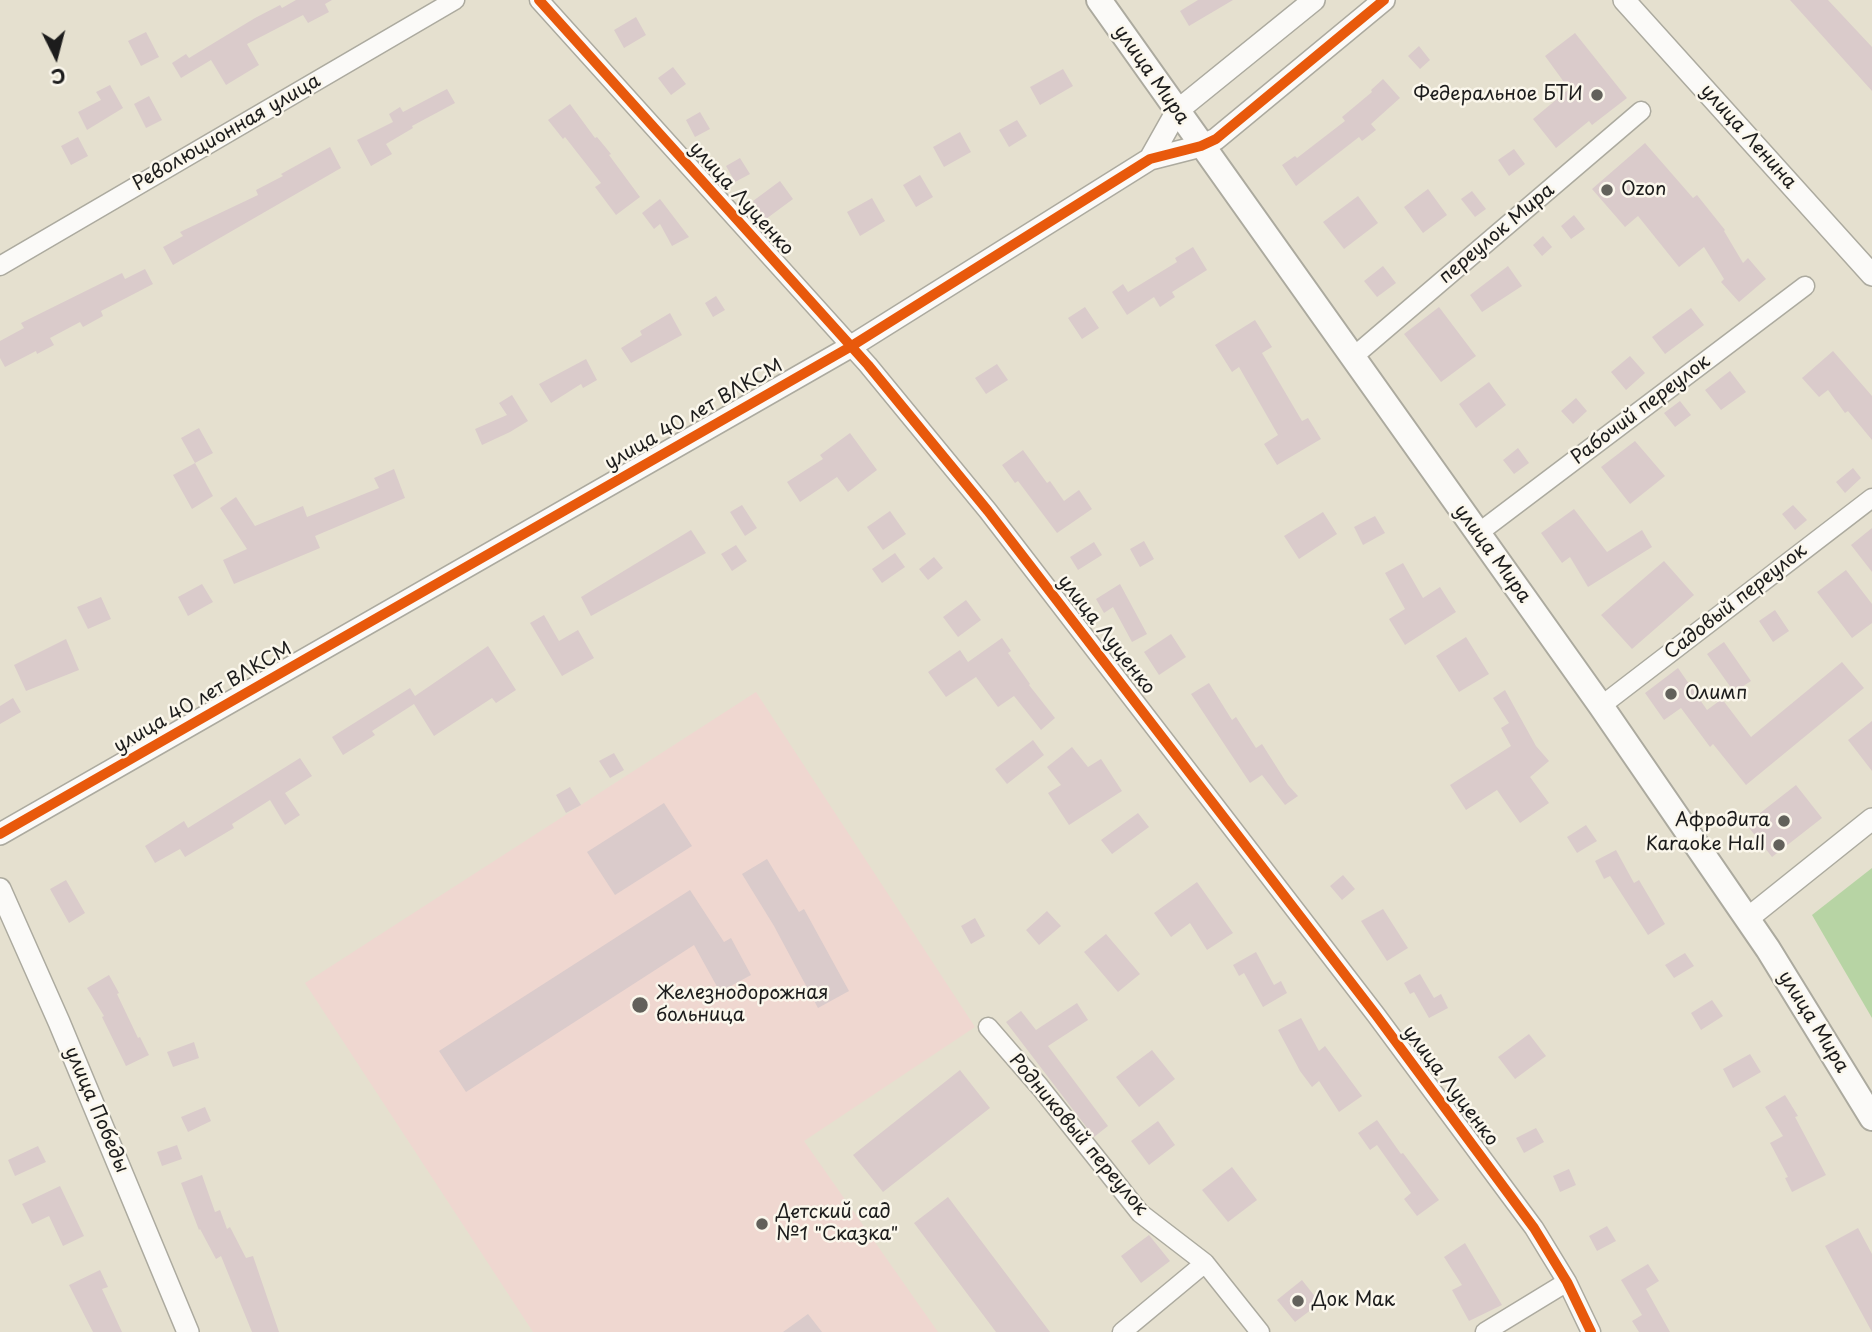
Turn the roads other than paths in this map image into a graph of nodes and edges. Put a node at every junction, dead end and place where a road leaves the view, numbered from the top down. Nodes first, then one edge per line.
1 (455, 0) edge
2 (539, 0) edge
3 (1099, 0) edge
4 (1314, 0) edge
5 (1384, 0) edge
6 (1624, 0) edge
7 (1177, 111) junction
8 (1641, 111) dead end
9 (1201, 146) junction
10 (1150, 159) junction
11 (0, 266) edge
12 (1872, 275) edge
13 (1805, 286) dead end
14 (850, 346) junction
15 (1353, 357) junction
16 (1872, 498) edge
17 (1477, 534) junction
18 (1601, 706) junction
19 (1872, 820) edge
20 (0, 834) edge
21 (0, 889) edge
22 (1747, 919) junction
23 (989, 1027) dead end
24 (1872, 1118) edge
25 (1205, 1263) junction
26 (1567, 1282) junction
27 (188, 1332) edge
28 (1122, 1332) edge
29 (1260, 1332) edge
30 (1485, 1332) edge
31 (1591, 1332) edge

1 - 11 street, Революционная улица
2 - 14 street, улица Луценко
3 - 7 main road, улица Мира
4 - 7 street, улица 40 лет ВЛКСМ
5 - 9 street, улица 40 лет ВЛКСМ
6 - 12 street, улица Ленина
7 - 9 main road, улица Мира
7 - 10 street, улица 40 лет ВЛКСМ
8 - 15 street, переулок Мира
9 - 10 street, улица 40 лет ВЛКСМ
9 - 15 main road, улица Мира
10 - 14 street, улица 40 лет ВЛКСМ
13 - 17 street, Рабочий переулок
14 - 20 street, улица 40 лет ВЛКСМ
14 - 26 street, улица Луценко
15 - 17 main road, улица Мира
16 - 18 street, Садовый переулок
17 - 18 main road, улица Мира
18 - 22 main road, улица Мира
19 - 22 street
21 - 27 street, улица Победы
22 - 24 main road, улица Мира
23 - 25 street, Родниковый переулок
25 - 28 street
25 - 29 street, Родниковый переулок
26 - 30 street
26 - 31 street, улица Луценко

